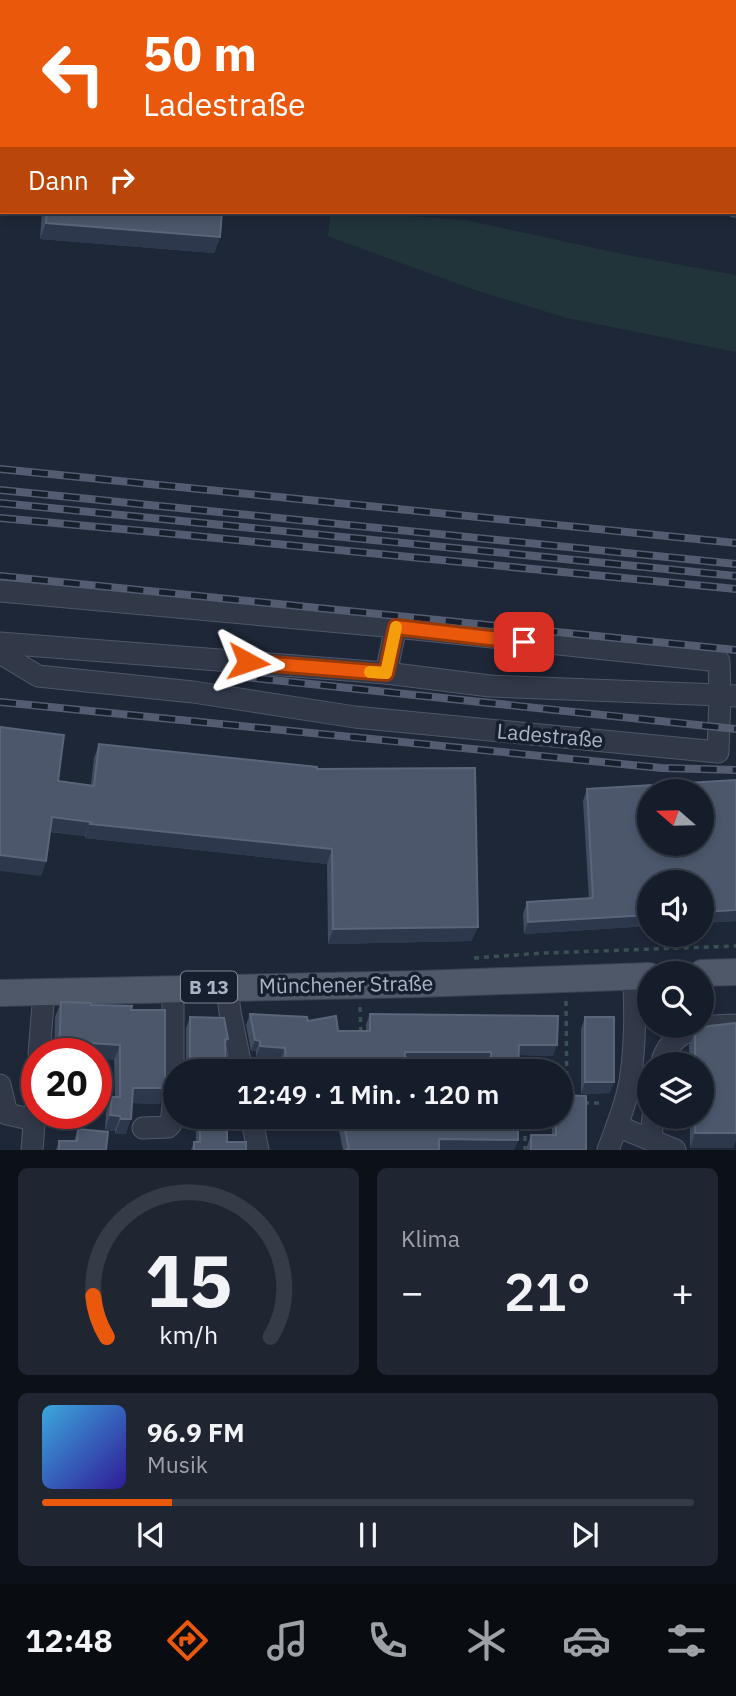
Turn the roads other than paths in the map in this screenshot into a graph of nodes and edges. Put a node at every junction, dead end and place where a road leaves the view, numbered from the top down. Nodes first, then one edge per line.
1 (0, 590) edge
2 (396, 627) junction
3 (0, 643) edge
4 (0, 653) edge
5 (386, 673) junction
6 (728, 679) edge
7 (736, 972) edge
8 (714, 973) edge
9 (637, 976) edge
10 (227, 987) junction
11 (173, 988) junction
12 (637, 990) edge
13 (44, 992) junction
14 (0, 993) edge
15 (637, 1024) edge
16 (736, 1025) edge
17 (40, 1038) edge
18 (664, 1052) edge
19 (240, 1059) edge
20 (637, 1070) edge
21 (0, 1085) edge
22 (21, 1117) edge
23 (617, 1126) junction
24 (143, 1128) dead end
25 (33, 1129) edge
26 (254, 1129) edge
27 (652, 1129) edge
28 (651, 1139) junction
29 (32, 1150) edge
30 (258, 1150) edge
31 (608, 1150) edge
32 (675, 1150) edge

1 - 2 street
2 - 5 street
2 - 6 street
3 - 5 street
4 - 6 street, Ladestraße
5 - 6 street
7 - 8 main road
9 - 10 main road, Münchener Straße / B 13
10 - 11 main road, Münchener Straße / B 13
10 - 19 street
11 - 13 main road, Münchener Straße / B 13
11 - 24 street
12 - 15 street
13 - 14 main road, Münchener Straße / B 13
13 - 17 street
16 - 18 street
20 - 23 street
21 - 22 street
23 - 28 street
23 - 31 street
25 - 29 street
26 - 30 street
27 - 28 street
28 - 32 street

